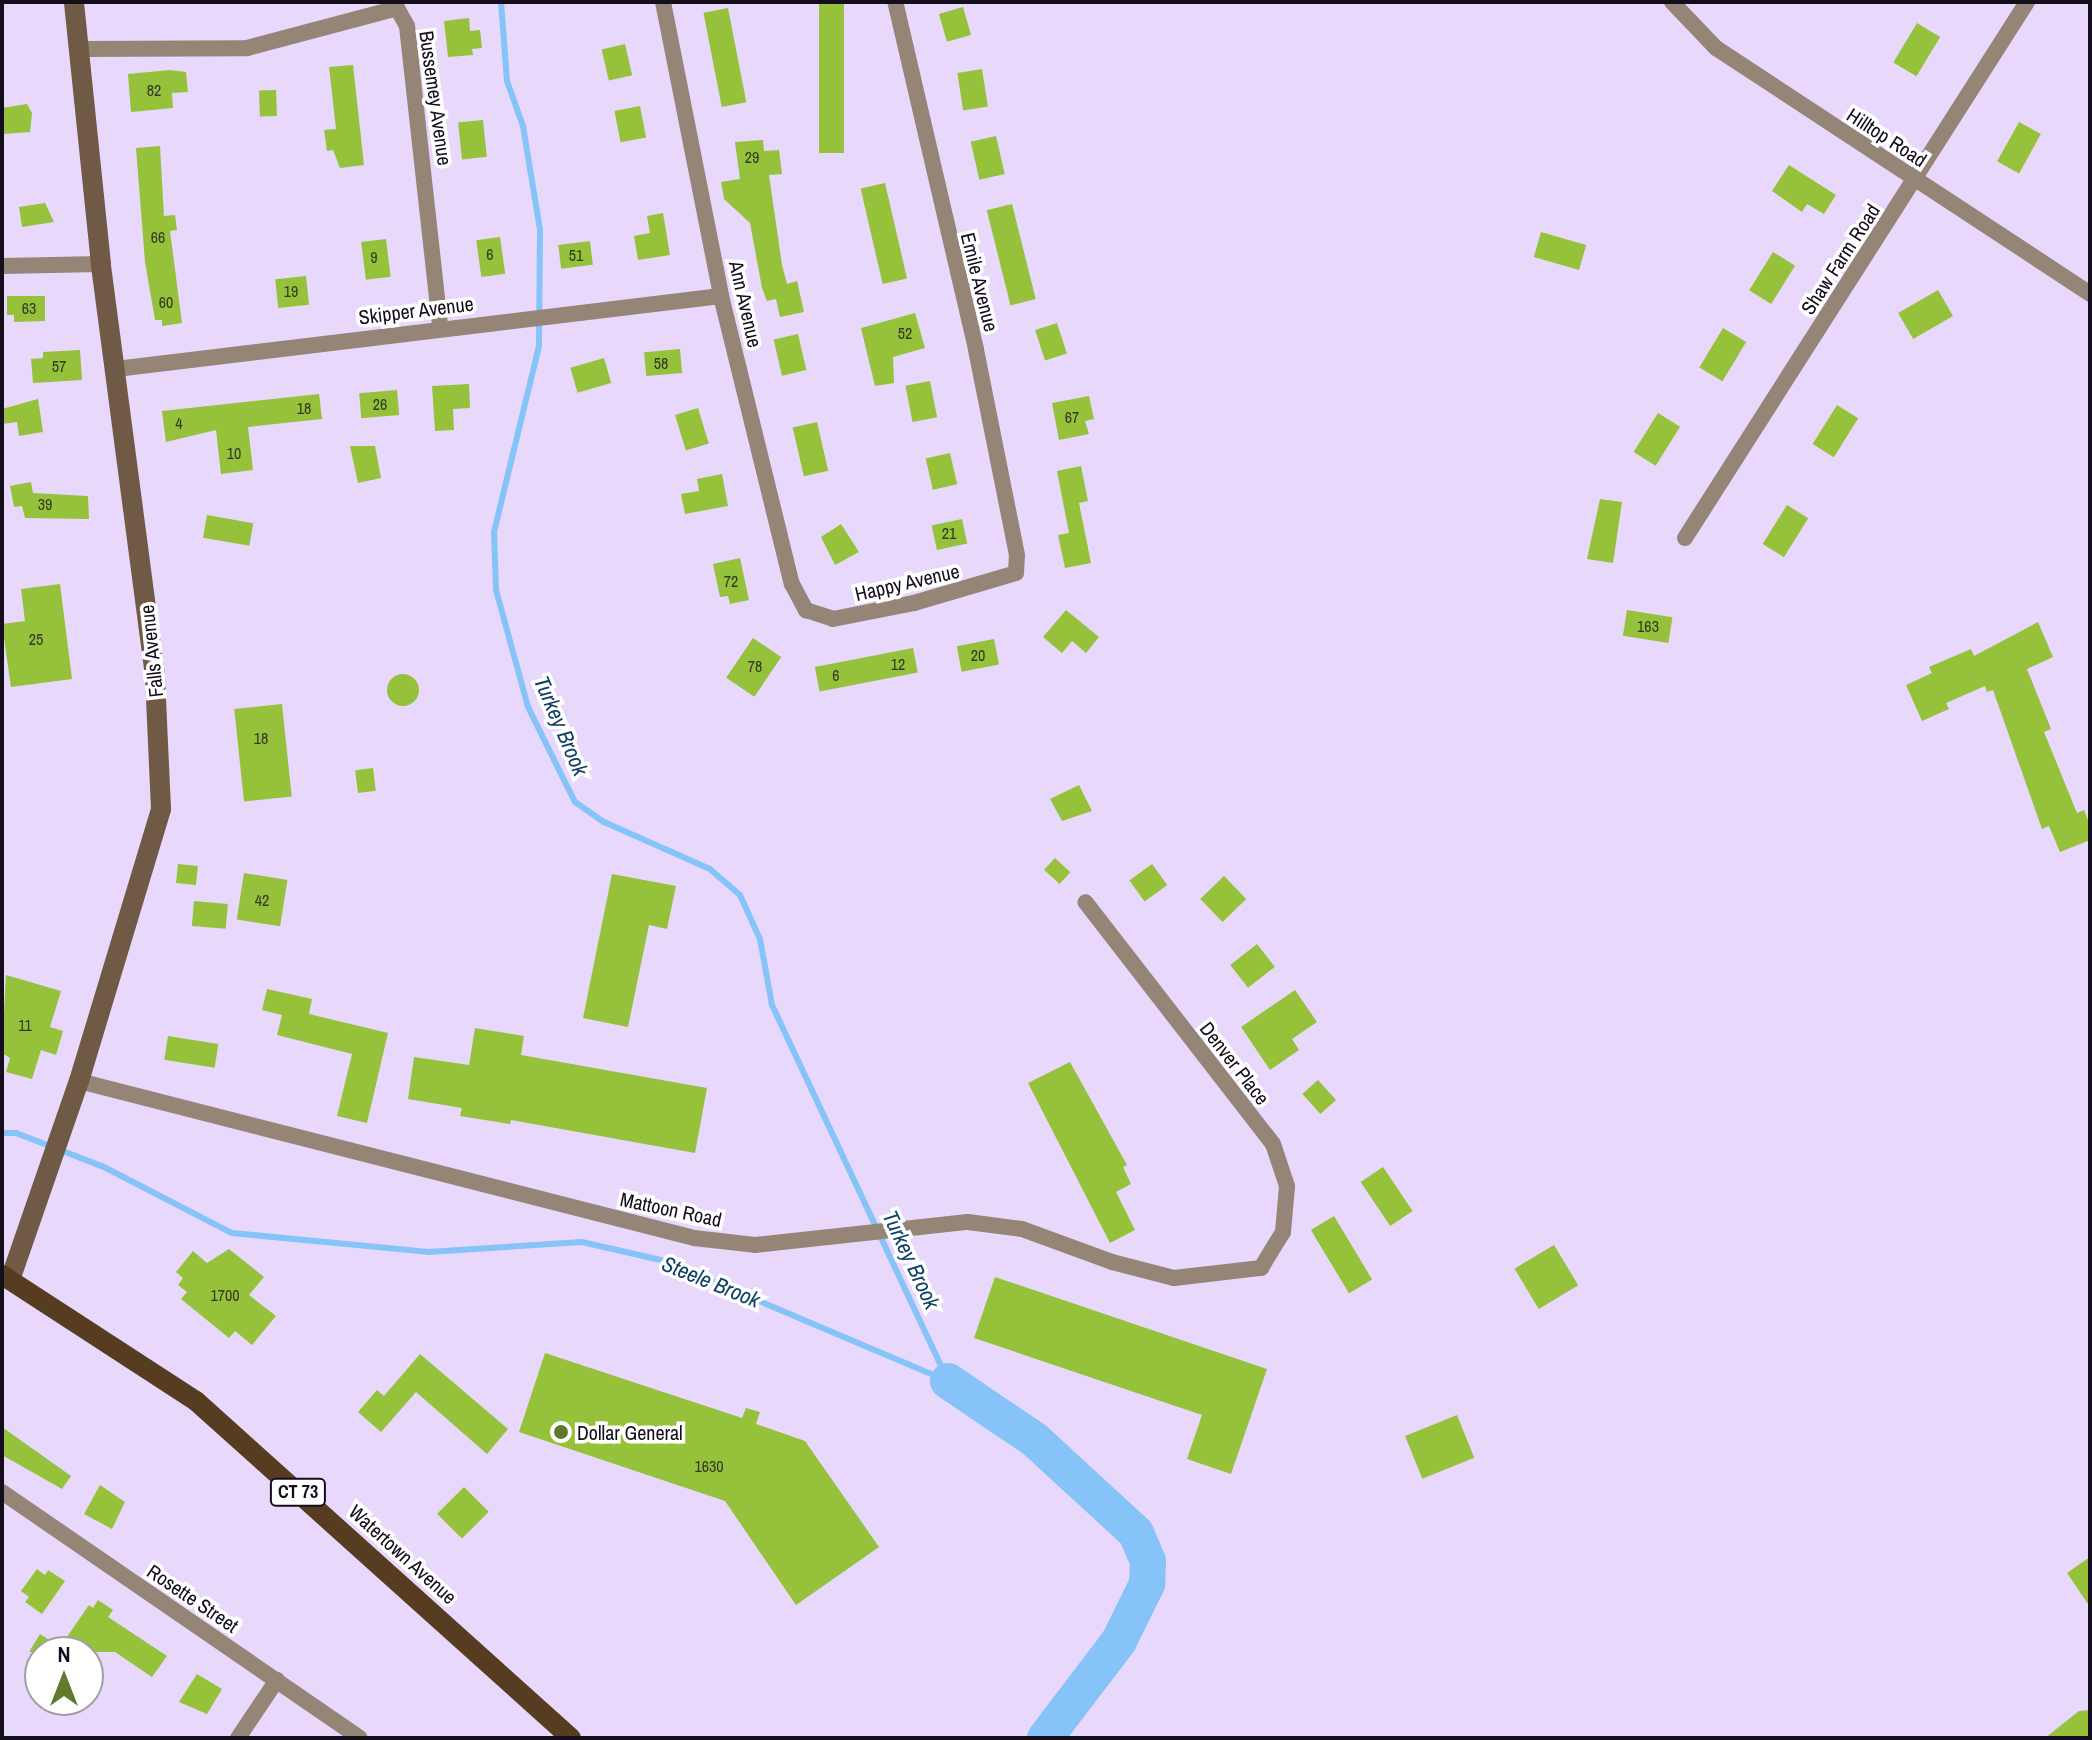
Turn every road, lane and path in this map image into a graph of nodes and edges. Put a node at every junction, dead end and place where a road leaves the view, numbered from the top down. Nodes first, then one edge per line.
1 (74, 2) edge
2 (663, 2) edge
3 (895, 2) edge
4 (1672, 2) edge
5 (2027, 2) edge
6 (80, 49) junction
7 (1914, 179) junction
8 (101, 264) junction
9 (2, 266) edge
10 (2090, 294) edge
11 (721, 296) junction
12 (440, 326) junction
13 (116, 369) junction
14 (1685, 538) dead end
15 (1016, 573) joint
16 (806, 610) joint
17 (1085, 902) dead end
18 (79, 1081) junction
19 (1261, 1268) joint
20 (6, 1277) edge
21 (2, 1492) edge
22 (277, 1680) junction
23 (238, 1738) edge
24 (360, 1738) edge
25 (571, 1738) edge

1 - 6 main road, Falls Avenue
2 - 11 street, Ann Avenue
3 - 15 street, Emile Avenue
4 - 7 street, Hilltop Road
5 - 7 street, Shaw Farm Road
6 - 8 main road, Falls Avenue
6 - 12 street, Bussemey Avenue
7 - 10 street, Hilltop Road
7 - 14 street, Shaw Farm Road
8 - 9 street
8 - 13 main road, Falls Avenue
11 - 12 street, Skipper Avenue
11 - 16 street, Ann Avenue
12 - 13 street, Skipper Avenue
13 - 18 main road, Falls Avenue
15 - 16 street, Happy Avenue
17 - 19 street, Denver Place
18 - 19 street, Mattoon Road
18 - 20 main road, Falls Avenue
20 - 25 main road, Watertown Avenue / CT 73
21 - 22 street, Rosette Street
22 - 23 street
22 - 24 street, Rosette Street

